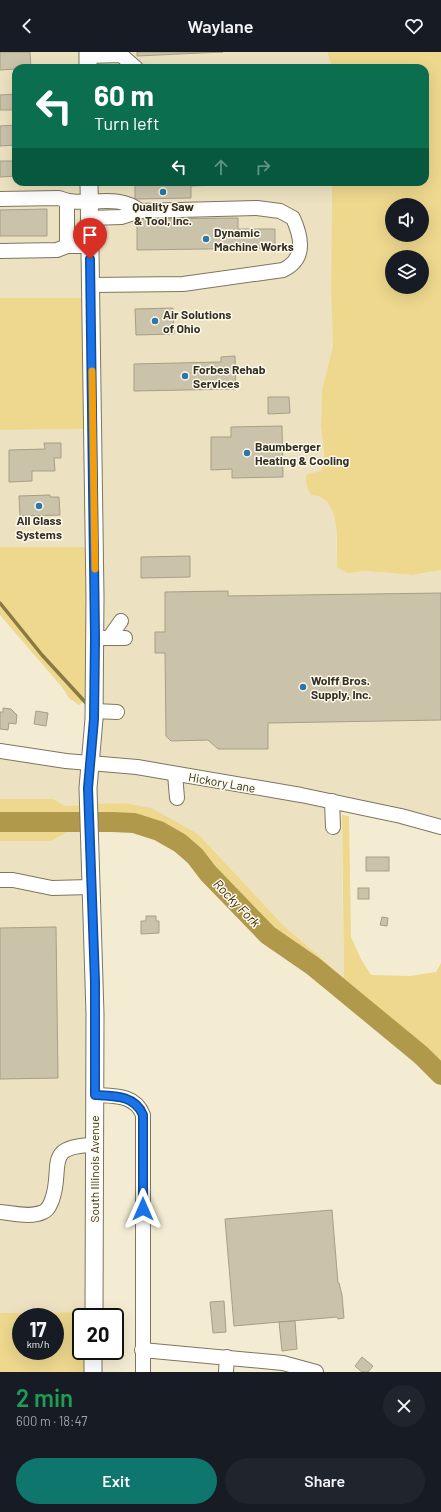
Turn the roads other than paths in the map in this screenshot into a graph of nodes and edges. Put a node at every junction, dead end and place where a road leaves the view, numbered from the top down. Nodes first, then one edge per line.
1 (88, 59) edge
2 (131, 64) edge
3 (89, 186) edge
4 (0, 199) edge
5 (67, 201) junction
6 (90, 209) junction
7 (67, 246) junction
8 (90, 246) junction
9 (0, 251) edge
10 (91, 286) junction
11 (121, 621) dead end
12 (102, 638) junction
13 (125, 638) dead end
14 (94, 711) junction
15 (117, 712) dead end
16 (0, 751) edge
17 (90, 763) junction
18 (175, 774) junction
19 (177, 798) dead end
20 (332, 801) junction
21 (333, 826) dead end
22 (441, 827) edge
23 (0, 880) edge
24 (91, 887) junction
25 (95, 1095) junction
26 (94, 1145) junction
27 (0, 1212) edge
28 (94, 1308) edge
29 (142, 1350) junction
30 (227, 1357) junction
31 (93, 1360) edge
32 (93, 1372) edge
33 (143, 1372) edge
34 (226, 1372) edge
35 (316, 1372) edge

1 - 2 street
3 - 6 main road, South Illinois Avenue
4 - 5 street
5 - 6 street
5 - 7 street
6 - 8 main road, South Illinois Avenue
6 - 10 street
7 - 8 street
7 - 9 street
8 - 10 main road, South Illinois Avenue
10 - 12 main road, South Illinois Avenue
11 - 12 street
12 - 13 street
12 - 14 main road, South Illinois Avenue
14 - 15 street
14 - 17 main road, South Illinois Avenue
16 - 17 street, Hickory Lane
17 - 18 street, Hickory Lane
17 - 24 main road, South Illinois Avenue
18 - 19 street
18 - 20 street, Hickory Lane
20 - 21 street
20 - 22 street, Hickory Lane
23 - 24 street
24 - 25 main road, South Illinois Avenue
25 - 26 main road, South Illinois Avenue
25 - 29 street
26 - 27 street
26 - 28 main road, South Illinois Avenue
29 - 30 street
29 - 33 street
30 - 34 street
30 - 35 street
31 - 32 main road

